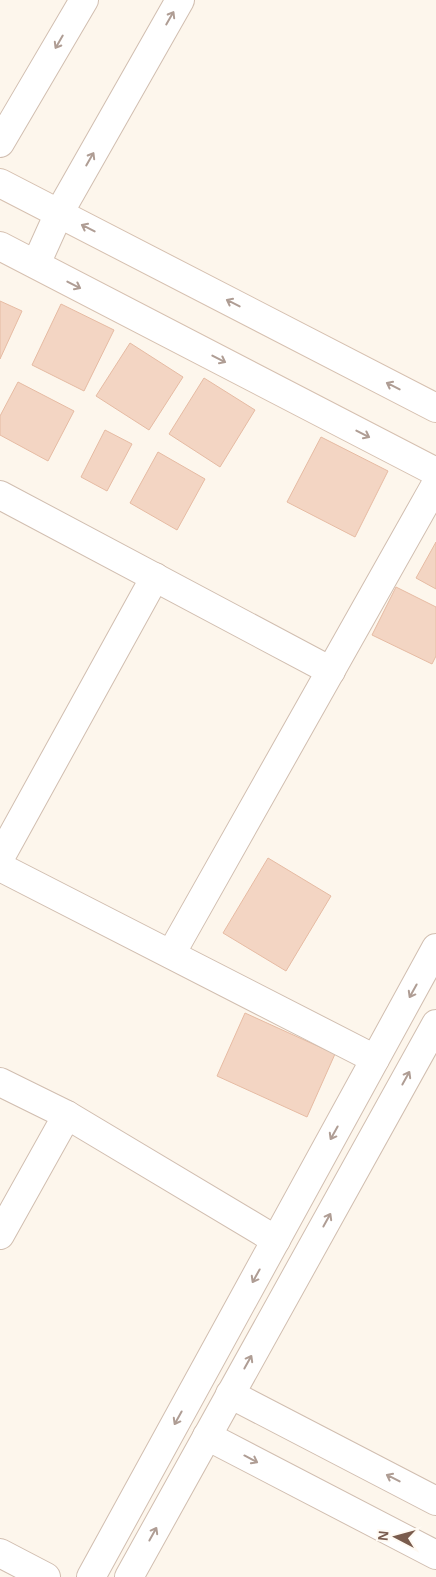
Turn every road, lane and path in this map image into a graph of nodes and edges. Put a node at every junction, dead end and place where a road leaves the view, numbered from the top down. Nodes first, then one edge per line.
1 (84, 0) edge
2 (180, 0) edge
3 (0, 143) edge
4 (0, 183) edge
5 (59, 213) junction
6 (0, 246) edge
7 (36, 264) junction
8 (436, 408) edge
9 (436, 472) edge
10 (436, 484) edge
11 (0, 495) edge
12 (155, 578) junction
13 (331, 671) junction
14 (0, 858) edge
15 (0, 866) edge
16 (436, 948) edge
17 (171, 954) junction
18 (436, 1024) edge
19 (375, 1059) junction
20 (0, 1082) edge
21 (67, 1115) junction
22 (0, 1235) edge
23 (276, 1240) junction
24 (230, 1394) junction
25 (207, 1436) junction
26 (434, 1494) edge
27 (0, 1553) edge
28 (436, 1555) edge
29 (46, 1577) edge
30 (91, 1577) edge
31 (129, 1577) edge

1 -> 3 street
5 -> 2 street
4 - 5 street
5 - 7 street
8 -> 5 street
6 - 7 street
7 -> 9 street
10 - 13 street
11 - 12 street
12 - 13 street
12 - 14 street
13 - 17 street
15 - 17 street
16 -> 19 street
17 - 19 street
24 -> 18 street
19 -> 23 street
20 - 21 street
21 - 22 street
21 - 23 street
23 -> 30 street
24 - 25 street
26 -> 24 street
25 -> 28 street
31 -> 25 street
27 - 29 street

